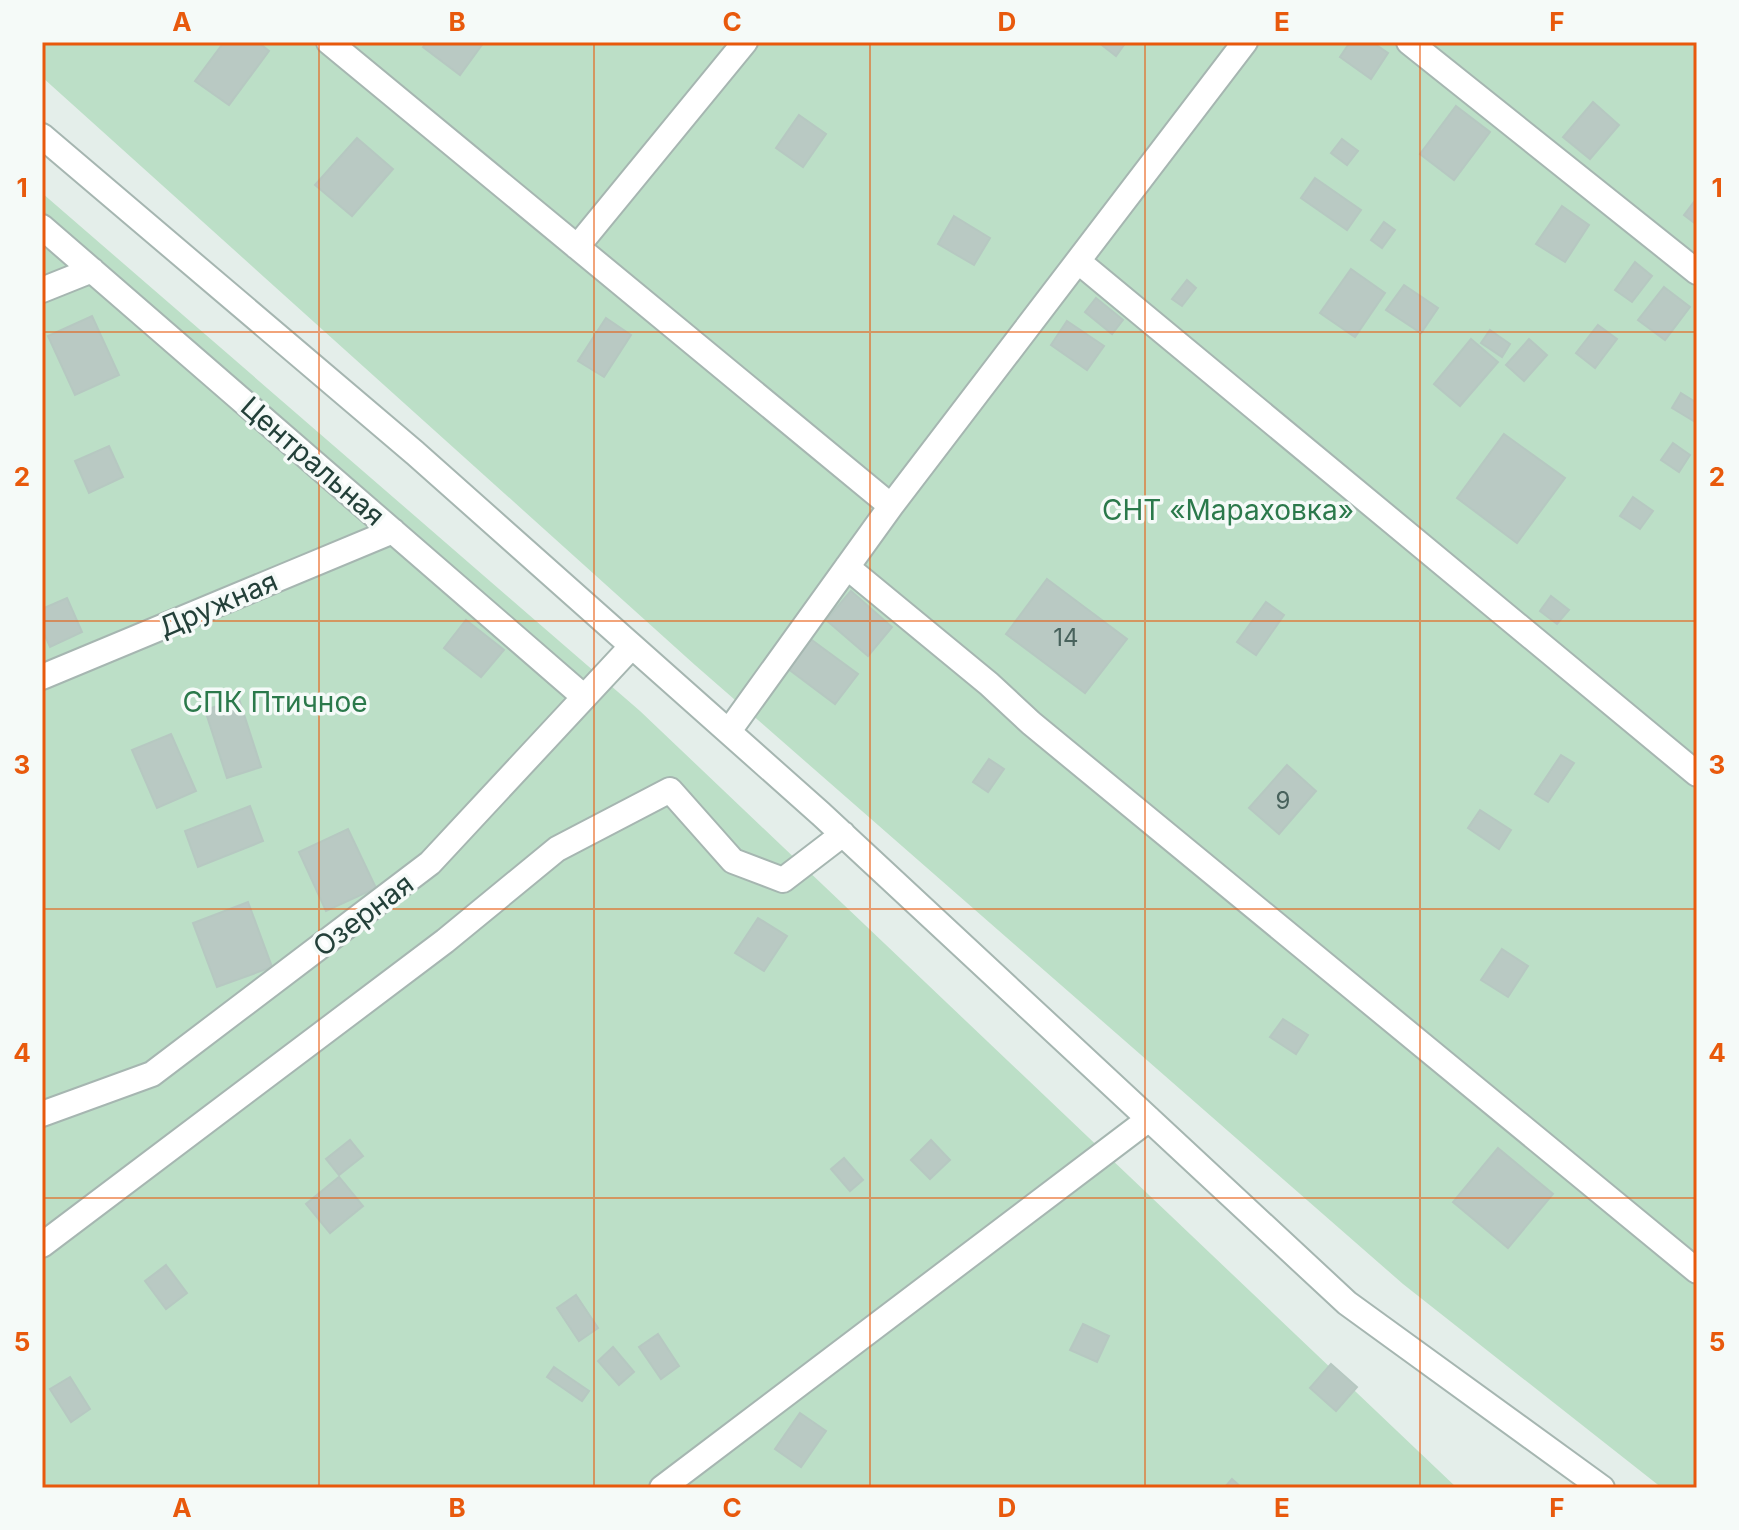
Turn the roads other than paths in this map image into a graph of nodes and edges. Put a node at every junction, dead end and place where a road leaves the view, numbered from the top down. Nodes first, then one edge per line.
1 (329, 42) edge
2 (745, 42) edge
3 (1245, 42) edge
4 (1409, 42) edge
5 (42, 136) edge
6 (42, 227) edge
7 (577, 247) junction
8 (1079, 262) junction
9 (92, 270) junction
10 (1697, 272) edge
11 (42, 290) edge
12 (891, 506) junction
13 (393, 531) junction
14 (847, 567) junction
15 (632, 646) junction
16 (42, 677) edge
17 (583, 696) junction
18 (729, 731) junction
19 (1697, 774) edge
20 (843, 834) junction
21 (42, 1114) edge
22 (1149, 1119) junction
23 (42, 1245) edge
24 (1697, 1271) edge
25 (662, 1488) edge
26 (1602, 1488) edge

1 - 7 street
2 - 7 street
3 - 8 street
4 - 10 street
5 - 15 street
6 - 9 street, Центральная
7 - 12 street
8 - 12 street
8 - 19 street
9 - 11 street
9 - 13 street, Центральная
12 - 14 street
13 - 16 street, Дружная
13 - 17 street, Центральная
14 - 18 street
14 - 24 street
15 - 17 street, Озерная
15 - 18 street
17 - 21 street, Озерная
18 - 20 street
20 - 22 street
20 - 23 street
22 - 25 street
22 - 26 street

